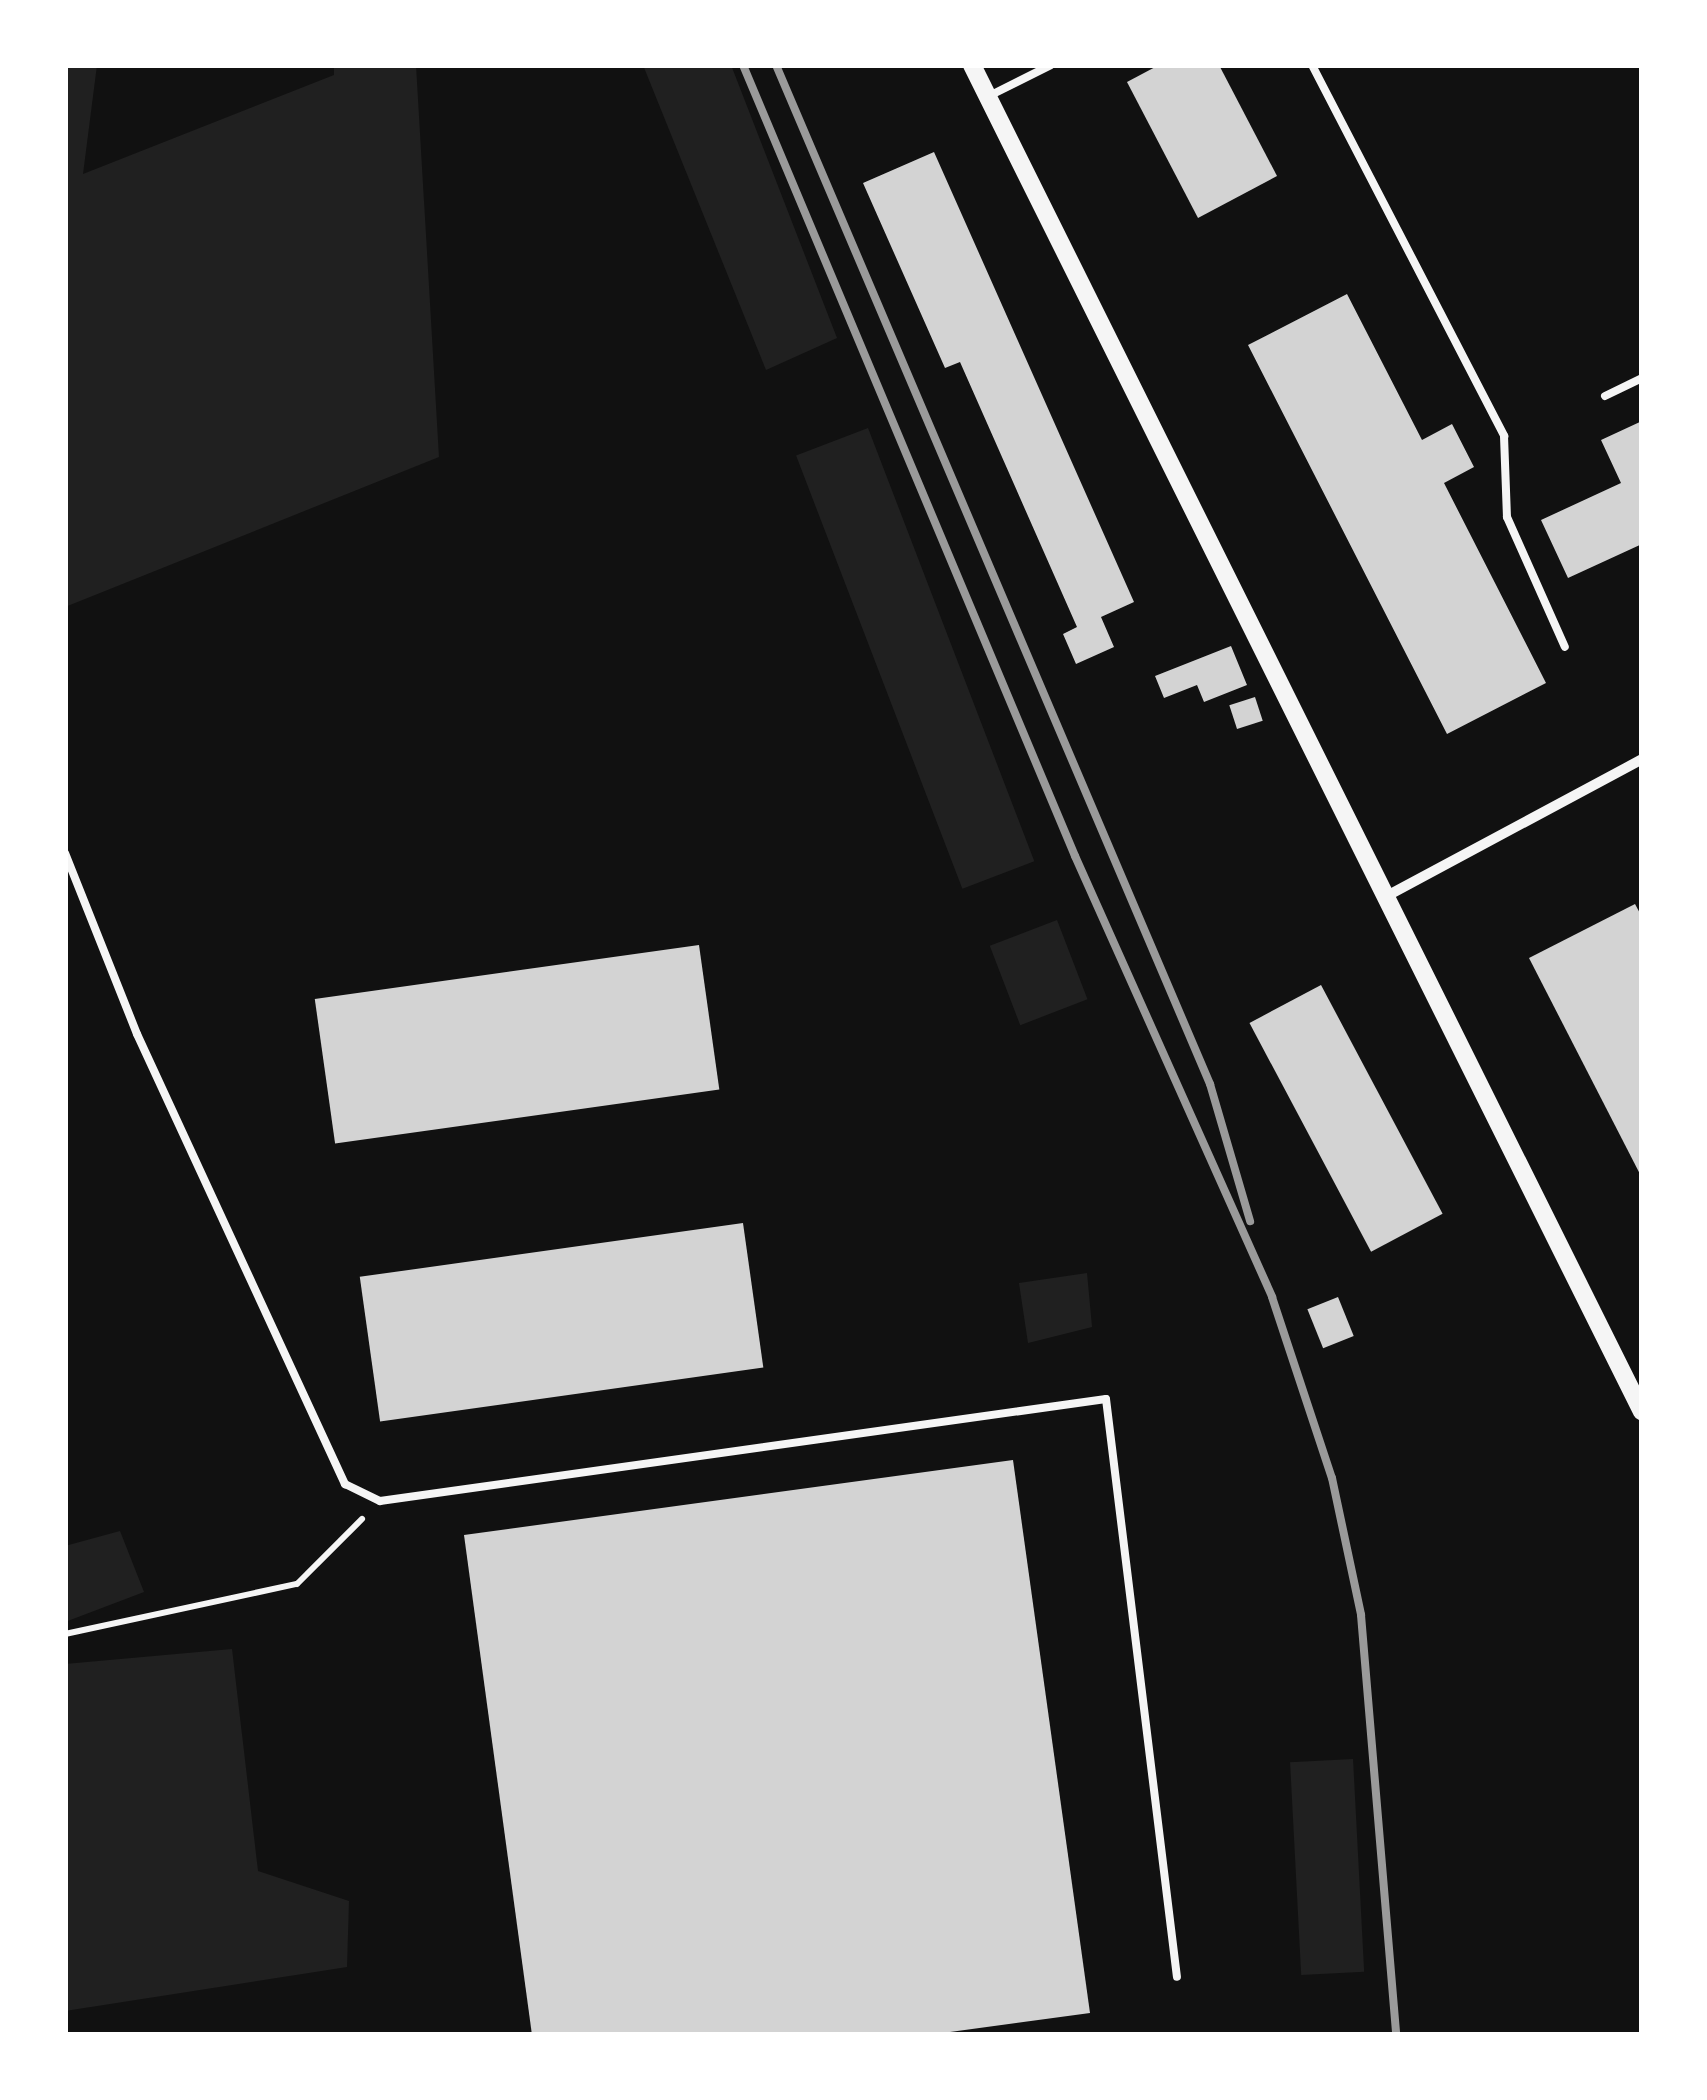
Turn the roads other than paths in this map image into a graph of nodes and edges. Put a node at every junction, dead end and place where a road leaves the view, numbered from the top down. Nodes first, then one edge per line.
1 (972, 65) edge
2 (1051, 65) edge
3 (1312, 65) edge
4 (989, 96) junction
5 (1642, 378) edge
6 (1605, 396) dead end
7 (1565, 647) dead end
8 (1642, 760) edge
9 (65, 853) edge
10 (1384, 897) junction
11 (1642, 1412) edge
12 (1177, 1977) dead end

1 - 4 street
2 - 4 lane
3 - 7 lane
4 - 10 street
5 - 6 lane
8 - 10 street
9 - 12 lane
10 - 11 street

